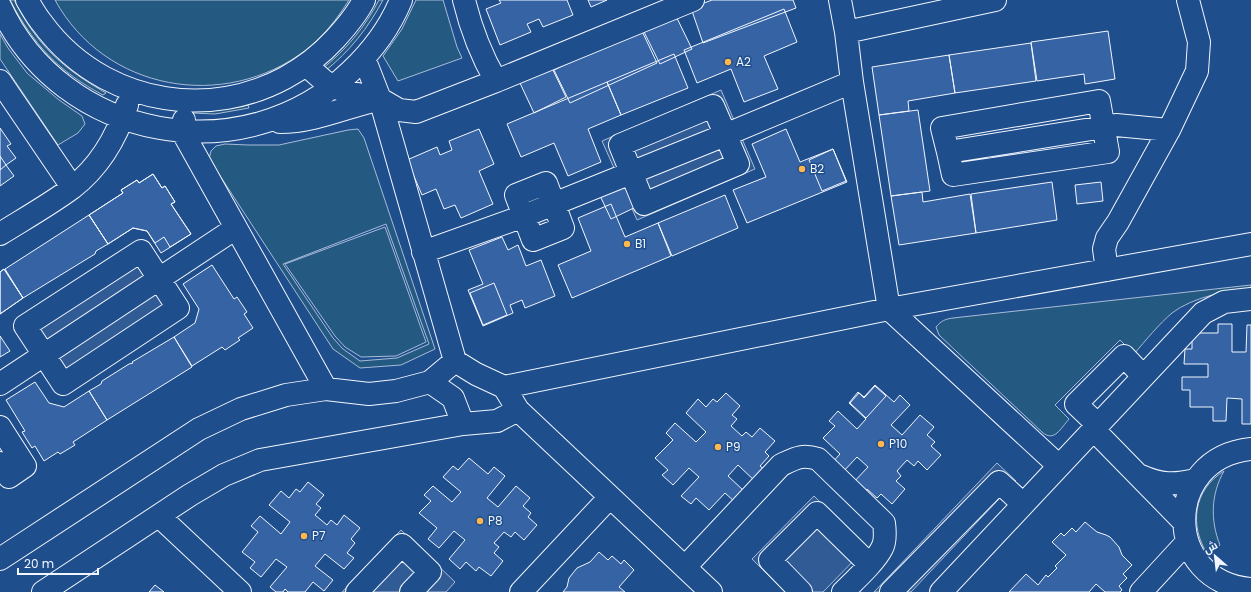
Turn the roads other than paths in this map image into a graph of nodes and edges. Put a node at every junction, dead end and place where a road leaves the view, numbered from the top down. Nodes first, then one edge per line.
1 (27, 0) edge
2 (364, 0) edge
3 (401, 0) edge
4 (464, 0) edge
5 (693, 0) edge
6 (840, 0) edge
7 (995, 0) edge
8 (1188, 0) edge
9 (0, 6) edge
10 (846, 32) junction
11 (364, 58) junction
12 (306, 65) junction
13 (496, 80) junction
14 (0, 81) edge
15 (852, 82) junction
16 (333, 87) junction
17 (131, 90) junction
18 (380, 99) junction
19 (187, 101) junction
20 (416, 112) junction
21 (123, 118) junction
22 (260, 123) junction
23 (1104, 127) junction
24 (1169, 130) junction
25 (182, 131) junction
26 (725, 135) junction
27 (392, 143) junction
28 (632, 173) junction
29 (72, 187) junction
30 (554, 204) junction
31 (524, 216) junction
32 (236, 228) junction
33 (0, 234) edge
34 (1251, 244) edge
35 (423, 252) junction
36 (1107, 270) junction
37 (159, 279) junction
38 (1251, 299) edge
39 (889, 309) junction
40 (44, 355) junction
41 (455, 362) junction
42 (1143, 376) junction
43 (430, 382) junction
44 (0, 384) edge
45 (504, 387) junction
46 (326, 389) junction
47 (518, 410) junction
48 (463, 424) junction
49 (0, 427) edge
50 (1095, 427) junction
51 (1251, 449) edge
52 (0, 463) edge
53 (1059, 466) junction
54 (1140, 476) junction
55 (1196, 480) junction
56 (610, 497) junction
57 (1023, 504) junction
58 (159, 516) junction
59 (1186, 532) junction
60 (0, 559) edge
61 (869, 564) junction
62 (685, 567) junction
63 (1213, 576) junction
64 (431, 582) edge
65 (1251, 590) edge
66 (43, 592) edge
67 (240, 592) edge
68 (357, 592) edge
69 (412, 592) edge
70 (520, 592) edge
71 (711, 592) edge
72 (801, 592) edge
73 (843, 592) edge
74 (891, 592) edge
75 (941, 592) edge
76 (1142, 592) edge
77 (1228, 592) edge

1 - 17 street
2 - 12 street
3 - 11 street
4 - 13 street
5 - 13 street
6 - 10 street
7 - 10 street
8 - 24 street
9 - 21 street
10 - 15 street
11 - 16 street
11 - 18 street
12 - 16 street
12 - 19 street
13 - 20 street
14 - 29 street
15 - 26 street
15 - 39 street
16 - 18 street
16 - 22 street
17 - 19 street
17 - 21 street
18 - 20 street
18 - 22 street
18 - 27 street
19 - 25 street
20 - 27 street
21 - 25 street
21 - 29 street
22 - 25 street
23 - 23 street
23 - 24 street
24 - 36 street
25 - 32 street
26 - 28 street
26 - 28 street
26 - 28 street
27 - 35 street
28 - 30 street
29 - 33 street
30 - 31 street
30 - 31 street
31 - 35 street
32 - 37 street
32 - 46 street
34 - 36 street
35 - 41 street
36 - 39 street
37 - 40 street
37 - 40 street
37 - 40 street
38 - 42 street
39 - 45 street
39 - 53 street
40 - 44 street
41 - 43 street
41 - 45 street
42 - 50 street
42 - 50 street
43 - 46 street
43 - 48 street
45 - 47 street
46 - 60 street
47 - 48 street
47 - 56 street
48 - 58 street
49 - 52 street
50 - 53 street
50 - 54 street
51 - 55 street
53 - 57 street
54 - 55 street
54 - 59 street
55 - 59 street
56 - 62 street
56 - 70 street
57 - 74 street
57 - 75 street
58 - 66 street
58 - 67 street
59 - 63 street
59 - 76 street
61 - 62 street
61 - 72 street
61 - 73 street
62 - 71 street
63 - 65 street
63 - 77 street
64 - 68 street
64 - 69 street

